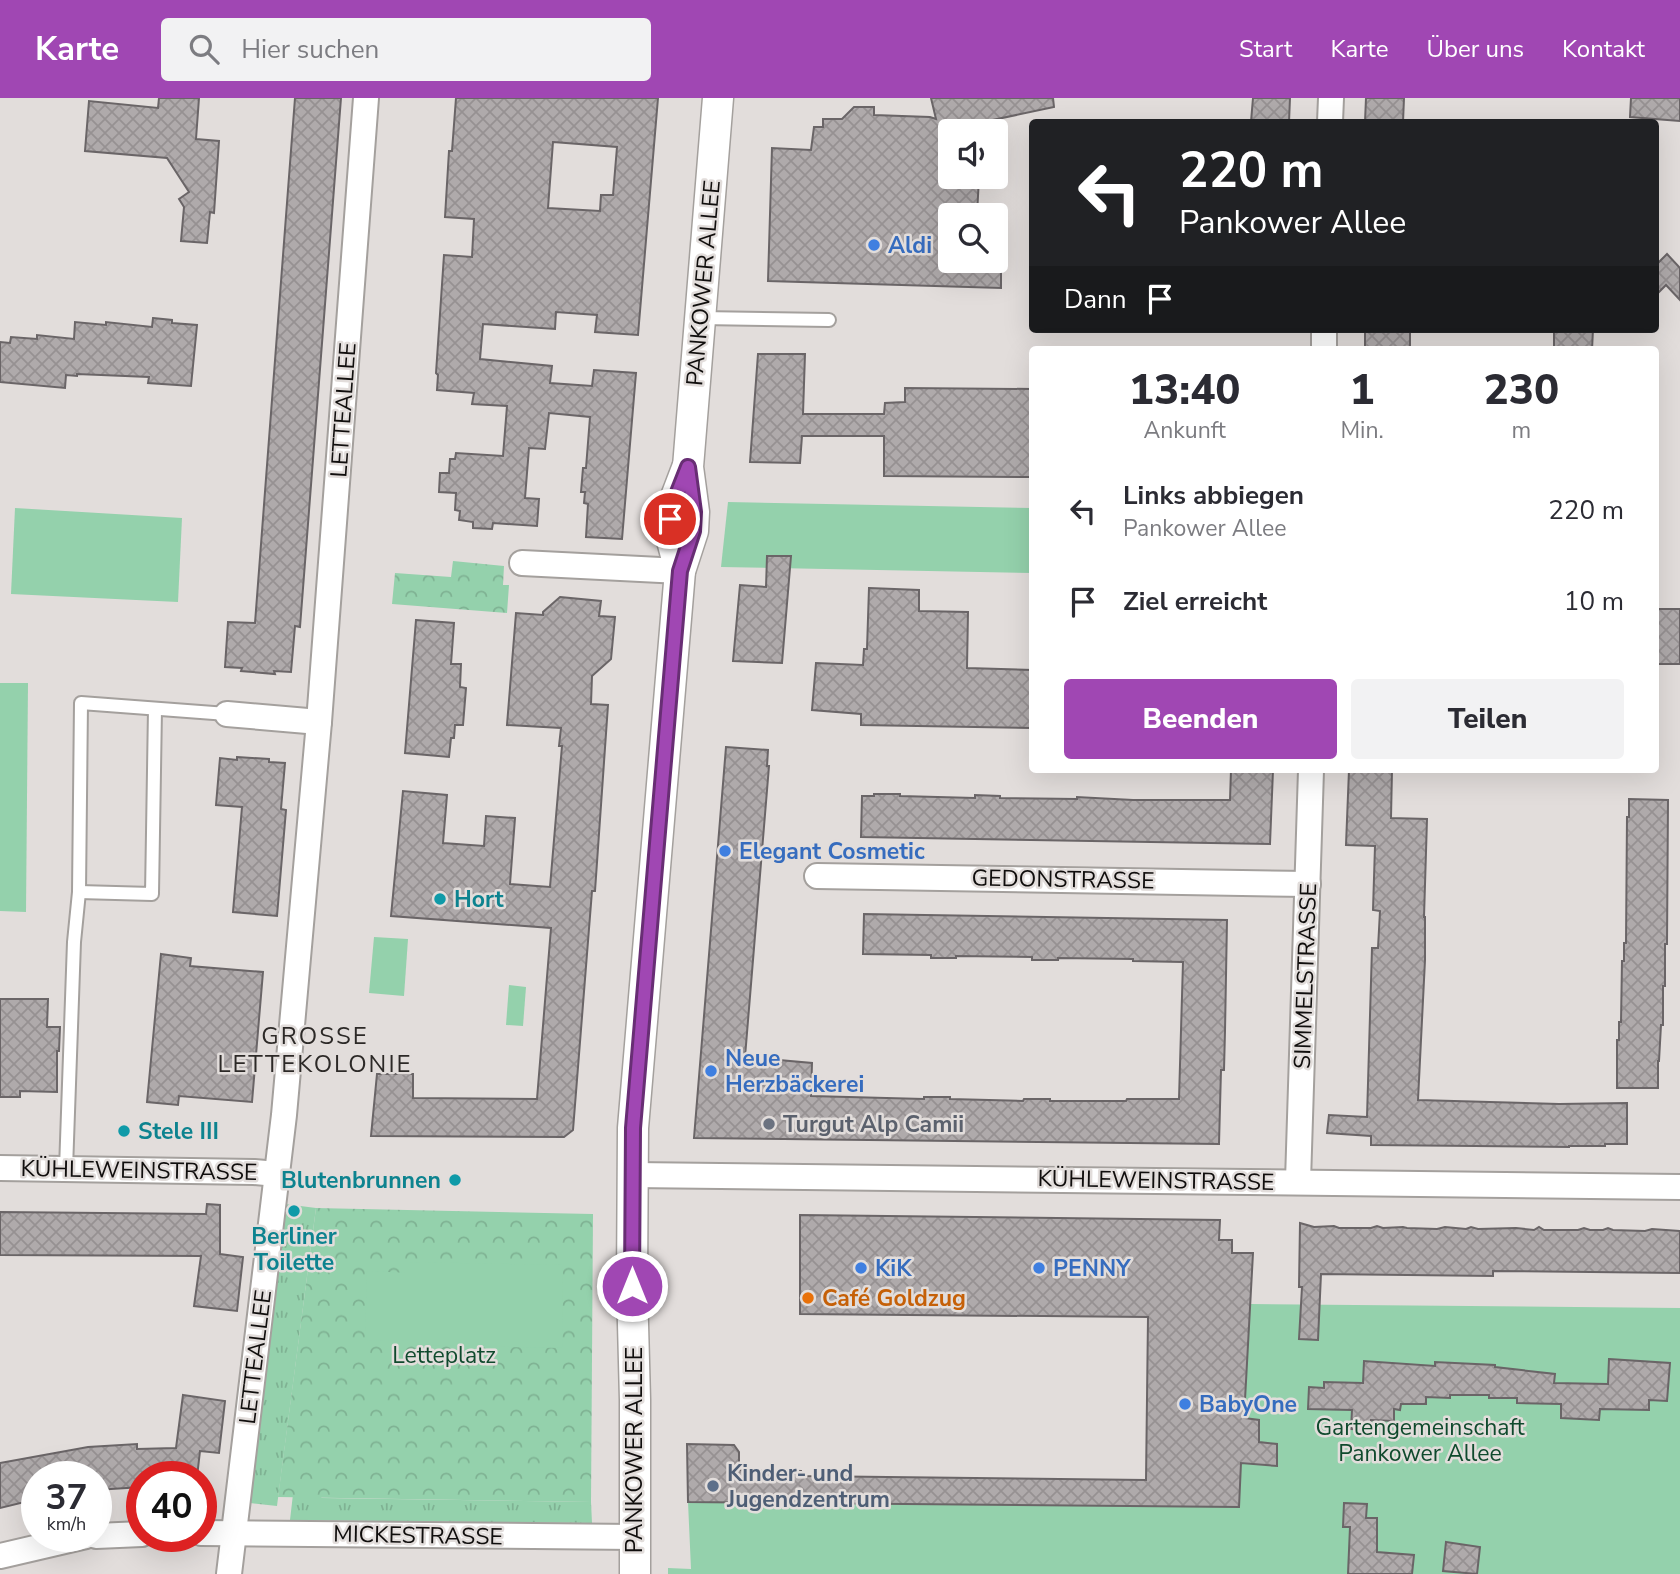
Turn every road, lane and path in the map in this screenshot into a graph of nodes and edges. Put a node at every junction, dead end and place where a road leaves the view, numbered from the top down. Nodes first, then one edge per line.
1 (366, 98) edge
2 (718, 98) edge
3 (1331, 98) edge
4 (1330, 119) edge
5 (700, 318) junction
6 (829, 320) dead end
7 (522, 563) dead end
8 (680, 571) junction
9 (155, 709) junction
10 (227, 714) joint
11 (320, 722) junction
12 (1311, 773) edge
13 (817, 876) dead end
14 (1308, 884) junction
15 (79, 892) junction
16 (0, 1168) edge
17 (66, 1169) junction
18 (277, 1174) junction
19 (633, 1175) junction
20 (1298, 1181) junction
21 (1680, 1186) edge
22 (234, 1532) junction
23 (217, 1533) edge
24 (635, 1537) junction
25 (21, 1551) edge
26 (0, 1556) edge
27 (229, 1574) edge
28 (635, 1574) edge

1 - 11 street, LETTEALLEE
2 - 5 street, PANKOWER ALLEE
3 - 4 street
5 - 6 lane
5 - 8 street, PANKOWER ALLEE
7 - 8 street
8 - 19 street, PANKOWER ALLEE
9 - 10 lane
9 - 15 lane
9 - 15 lane
10 - 11 street
11 - 18 street, LETTEALLEE
12 - 14 street, SIMMELSTRASSE
13 - 14 street, GEDONSTRASSE
14 - 20 street, SIMMELSTRASSE
15 - 17 lane
16 - 17 street, KÜHLEWEINSTRASSE
17 - 18 street, KÜHLEWEINSTRASSE
18 - 22 street, LETTEALLEE
19 - 20 street, KÜHLEWEINSTRASSE
19 - 24 street, PANKOWER ALLEE
20 - 21 street, KÜHLEWEINSTRASSE
22 - 23 street, MICKESTRASSE
22 - 24 street, MICKESTRASSE
22 - 27 street, LETTEALLEE
24 - 28 street, PANKOWER ALLEE
25 - 26 street

